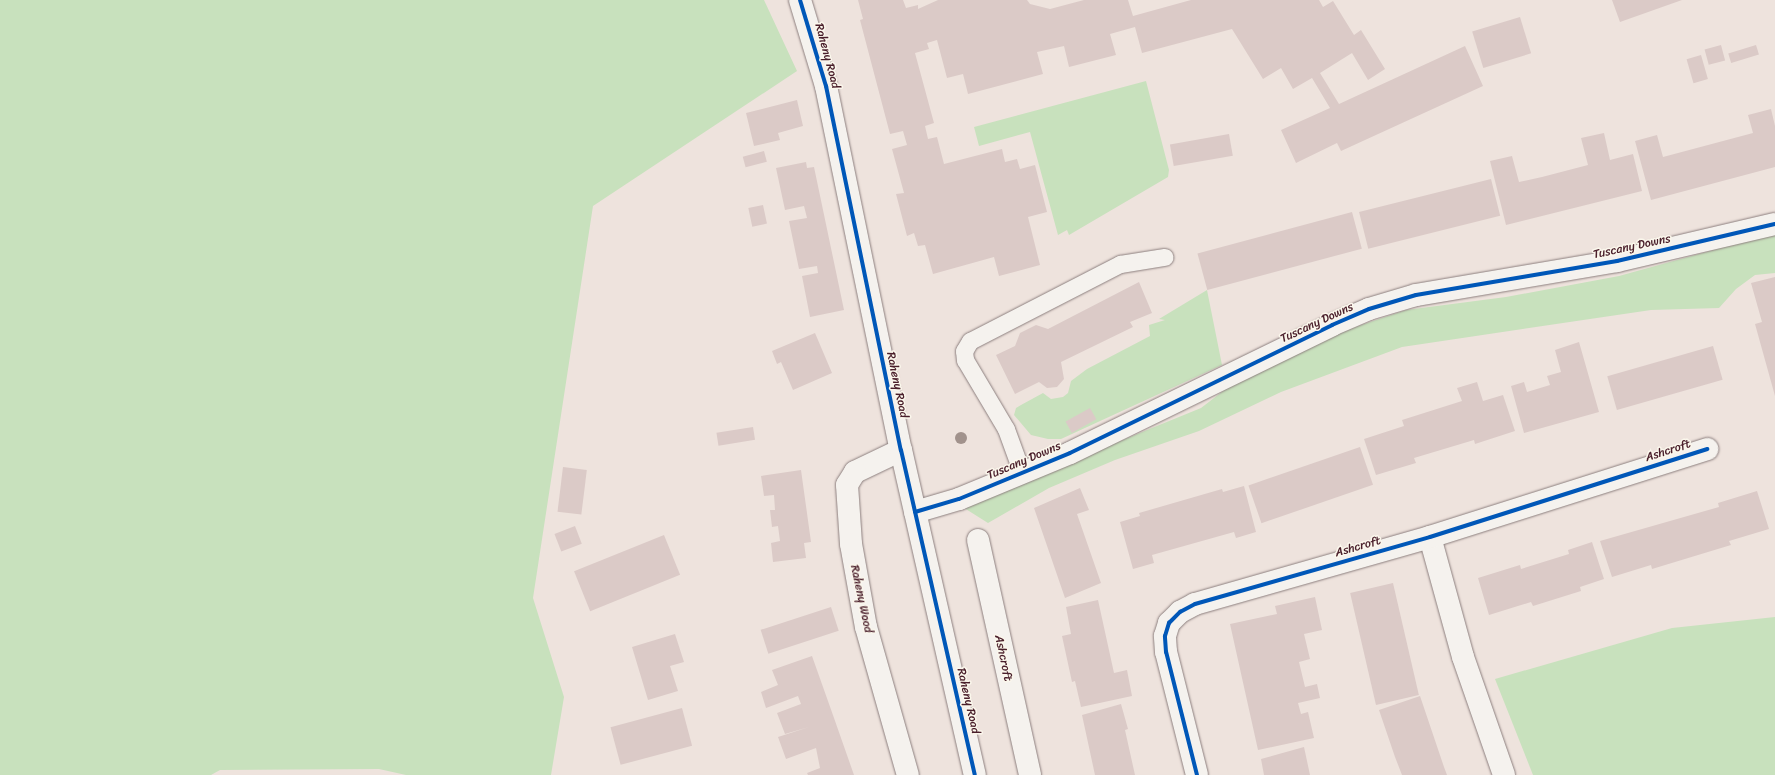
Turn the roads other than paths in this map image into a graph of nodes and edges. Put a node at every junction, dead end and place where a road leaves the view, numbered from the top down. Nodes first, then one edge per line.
1 (800, 0) edge
2 (1775, 224) edge
3 (1164, 258) dead end
4 (1706, 449) dead end
5 (901, 450) junction
6 (1022, 473) junction
7 (915, 512) junction
8 (1430, 537) junction
9 (978, 540) dead end
10 (908, 775) edge
11 (975, 775) edge
12 (1030, 775) edge
13 (1197, 775) edge
14 (1504, 775) edge

1 - 5 street, Raheny Road
2 - 6 street, Tuscany Downs
3 - 6 lane
4 - 8 street, Ashcroft
5 - 7 street, Raheny Road
5 - 10 street, Raheny Wood
6 - 7 street, Tuscany Downs
7 - 11 street, Raheny Road
8 - 13 street, Ashcroft
8 - 14 street
9 - 12 street, Ashcroft

